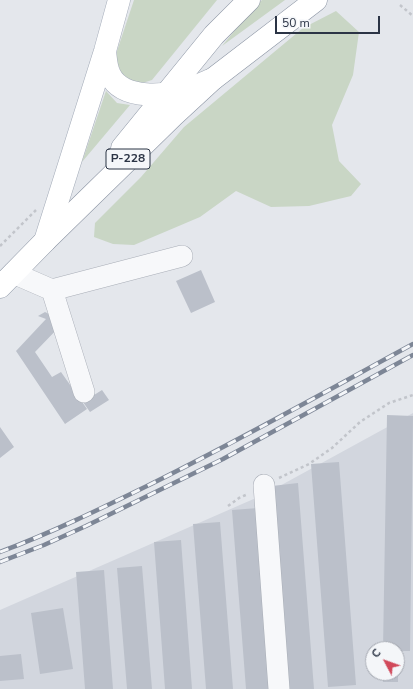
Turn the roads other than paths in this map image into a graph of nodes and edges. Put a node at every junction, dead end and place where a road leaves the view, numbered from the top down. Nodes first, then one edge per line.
1 (119, 0) edge
2 (240, 0) edge
3 (249, 0) edge
4 (316, 0) edge
5 (214, 35) junction
6 (105, 51) junction
7 (212, 79) junction
8 (190, 88) junction
9 (168, 93) junction
10 (174, 115) junction
11 (45, 241) junction
12 (182, 256) dead end
13 (7, 280) edge
14 (52, 290) junction
15 (84, 392) dead end
16 (264, 485) road end
17 (279, 689) edge

1 - 6 main road
2 - 5 main road
3 - 5 main road, Р-228
4 - 7 main road, Р-228
5 - 8 main road
5 - 9 main road, Р-228
6 - 9 main road
6 - 11 main road
7 - 8 main road
7 - 10 main road, Р-228
8 - 9 main road
8 - 10 main road
9 - 11 main road, Р-228
10 - 11 main road, Р-228
11 - 13 main road, Р-228
12 - 14 lane
13 - 14 lane
14 - 15 lane
16 - 17 lane

